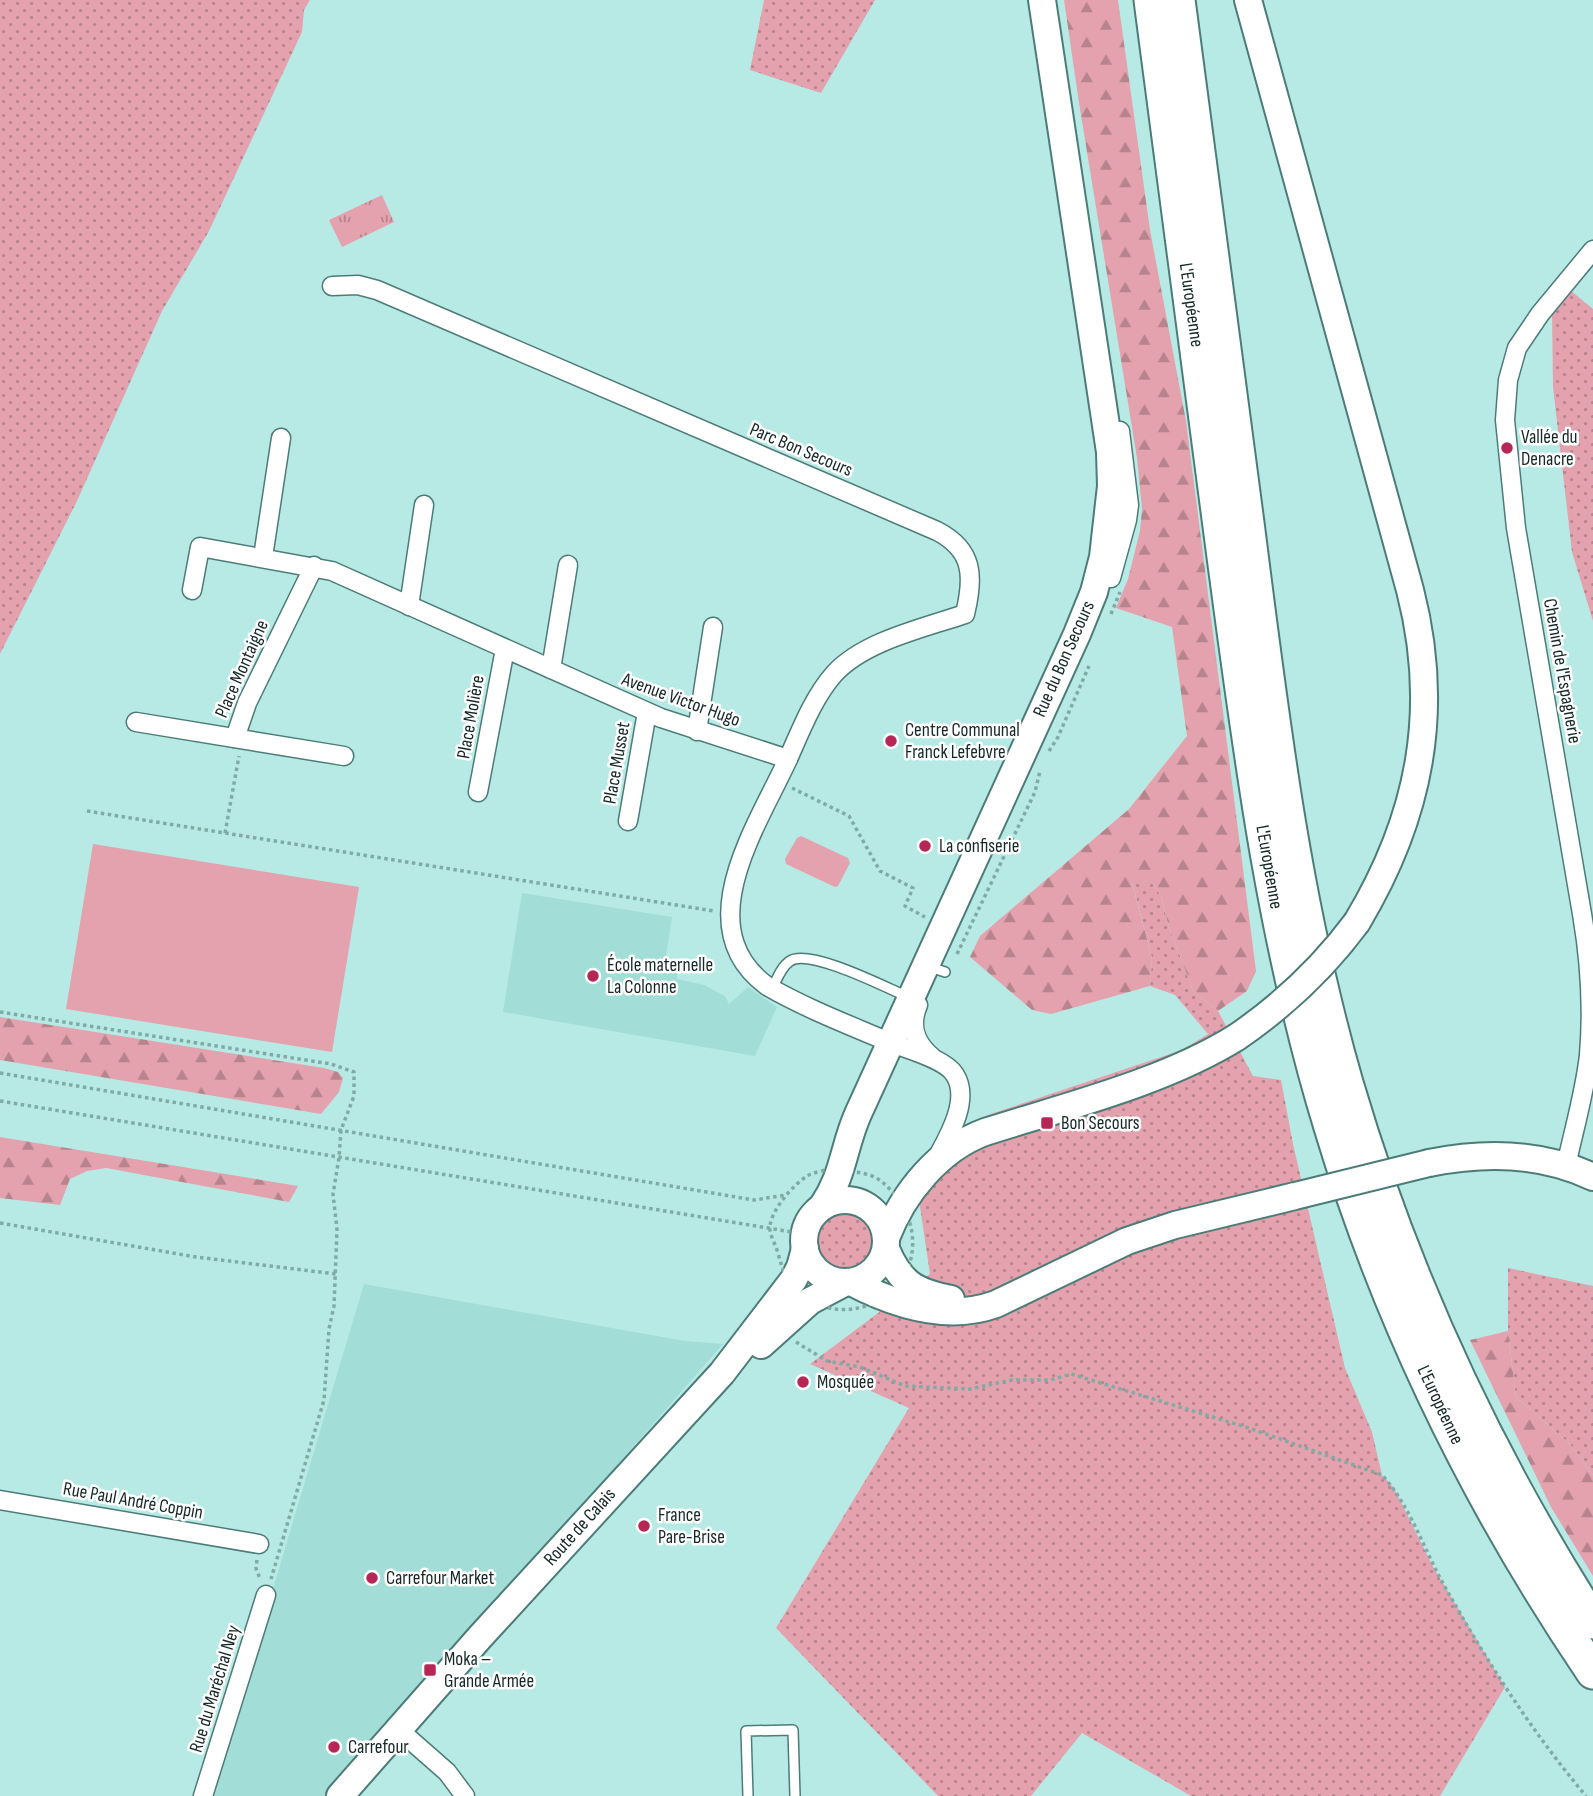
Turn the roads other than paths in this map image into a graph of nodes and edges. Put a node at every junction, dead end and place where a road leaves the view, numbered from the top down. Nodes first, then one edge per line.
1 (1042, 0) edge
2 (1054, 0) edge
3 (1151, 0) edge
4 (1178, 0) edge
5 (1193, 0) edge
6 (1248, 0) edge
7 (1052, 27) junction
8 (1593, 250) edge
9 (1212, 257) junction
10 (332, 286) dead end
11 (281, 438) dead end
12 (424, 505) dead end
13 (1118, 510) junction
14 (263, 557) junction
15 (568, 565) dead end
16 (314, 566) junction
17 (192, 590) dead end
18 (409, 606) junction
19 (713, 626) dead end
20 (505, 649) junction
21 (551, 669) junction
22 (647, 712) junction
23 (136, 722) dead end
24 (697, 731) junction
25 (238, 738) junction
26 (344, 756) dead end
27 (788, 759) junction
28 (478, 792) dead end
29 (628, 821) dead end
30 (935, 969) junction
31 (772, 989) junction
32 (915, 999) junction
33 (891, 1042) junction
34 (938, 1062) junction
35 (1566, 1166) junction
36 (929, 1172) junction
37 (1593, 1177) edge
38 (822, 1207) junction
39 (805, 1242) junction
40 (886, 1243) junction
41 (848, 1282) junction
42 (1037, 1283) junction
43 (0, 1500) edge
44 (260, 1544) road end
45 (266, 1595) road end
46 (1593, 1622) edge
47 (1593, 1672) edge
48 (404, 1734) junction
49 (203, 1796) edge
50 (340, 1796) edge
51 (360, 1796) edge
52 (465, 1796) edge
53 (748, 1796) edge
54 (795, 1796) edge

1 - 7 main road, Rue du Bon Secours
2 - 7 street, Rue du Bon Secours
3 - 47 highway, L'Européenne
4 - 9 highway, L'Européenne
5 - 9 highway
6 - 36 main road, bridge
7 - 13 main road, Rue du Bon Secours
8 - 35 street, Chemin de l'Espagnerie
9 - 46 highway, L'Européenne
10 - 27 street, Parc Bon Secours
11 - 14 street
12 - 18 street
13 - 30 main road, Rue du Bon Secours
13 - 30 street, Rue du Bon Secours
14 - 16 street, Avenue Victor Hugo
14 - 17 street, Avenue Victor Hugo
15 - 21 street
16 - 18 street, Avenue Victor Hugo
16 - 25 street, Place Montaigne
18 - 20 street, Avenue Victor Hugo
19 - 24 street
20 - 21 street, Avenue Victor Hugo
20 - 28 street, Place Molière
21 - 22 street, Avenue Victor Hugo
22 - 24 street, Avenue Victor Hugo
22 - 29 street, Place Musset
23 - 25 street, Place Montaigne
24 - 27 street, Avenue Victor Hugo
25 - 26 street
27 - 31 street
30 - 32 main road, Rue du Bon Secours
31 - 32 lane
31 - 33 street
32 - 33 main road, Rue du Bon Secours
32 - 34 street, Rue du Bon Secours
33 - 34 street
33 - 38 main road, Rue du Bon Secours
34 - 36 street, Rue du Bon Secours
35 - 37 main road
35 - 42 main road, bridge
36 - 40 main road
38 - 39 main road
38 - 40 main road
39 - 41 main road
39 - 48 main road, Route de Calais
40 - 41 main road
40 - 42 main road
41 - 42 main road
41 - 48 main road, Route de Calais
43 - 44 street, Rue Paul André Coppin
45 - 49 street, Rue du Maréchal Ney
48 - 50 main road, Route de Calais
48 - 51 main road, Route de Calais
48 - 52 street
53 - 54 lane

